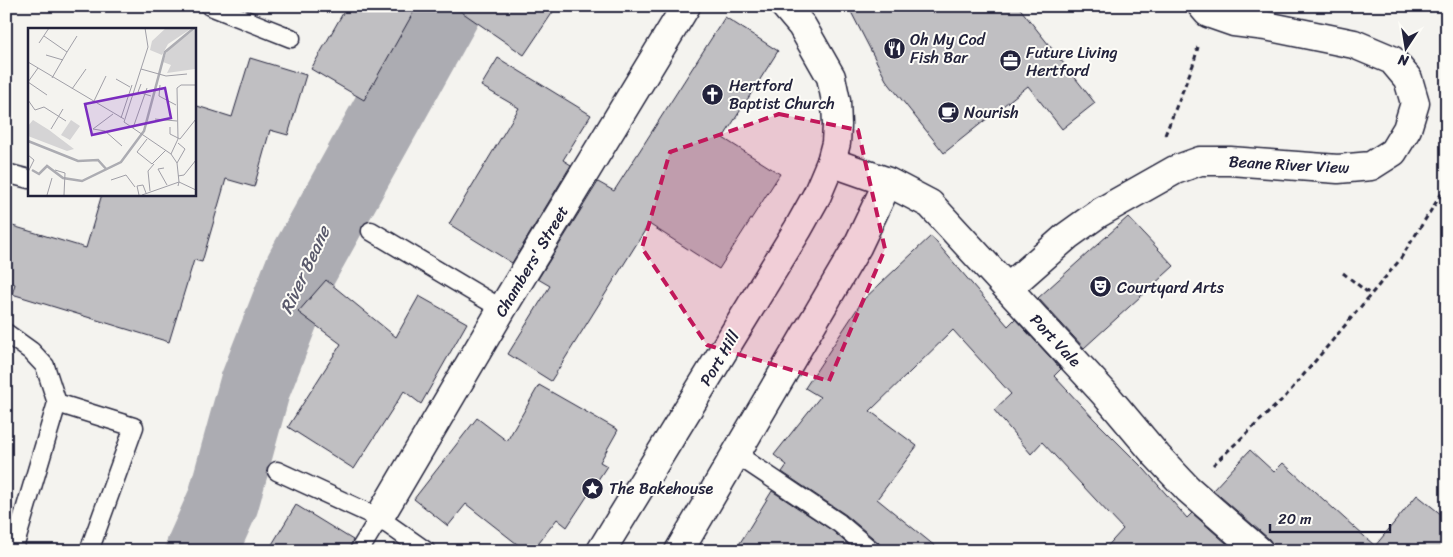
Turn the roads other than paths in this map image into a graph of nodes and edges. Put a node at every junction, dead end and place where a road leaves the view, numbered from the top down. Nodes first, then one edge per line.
1 (210, 6) edge
2 (686, 6) edge
3 (786, 6) edge
4 (1205, 10) edge
5 (291, 38) dead end
6 (831, 162) junction
7 (6, 174) edge
8 (28, 179) edge
9 (888, 182) junction
10 (371, 231) dead end
11 (1008, 288) junction
12 (502, 309) junction
13 (6, 333) edge
14 (57, 403) junction
15 (736, 454) junction
16 (277, 471) dead end
17 (379, 518) junction
18 (13, 551) edge
19 (89, 551) edge
20 (359, 551) edge
21 (426, 551) edge
22 (601, 551) edge
23 (679, 551) edge
24 (872, 551) edge
25 (1259, 551) edge

1 - 5 lane
2 - 12 street, Chambers' Street
3 - 6 street, Port Hill
4 - 11 street, Beane River View
6 - 9 street, Port Vale
6 - 22 street, Port Hill
7 - 8 lane
9 - 11 street, Port Vale
9 - 15 street
10 - 12 lane
11 - 25 street, Port Vale
12 - 17 street, Chambers' Street
13 - 14 lane
14 - 18 lane
14 - 19 lane
15 - 23 street
15 - 24 lane
16 - 17 lane
17 - 20 lane
17 - 21 lane

